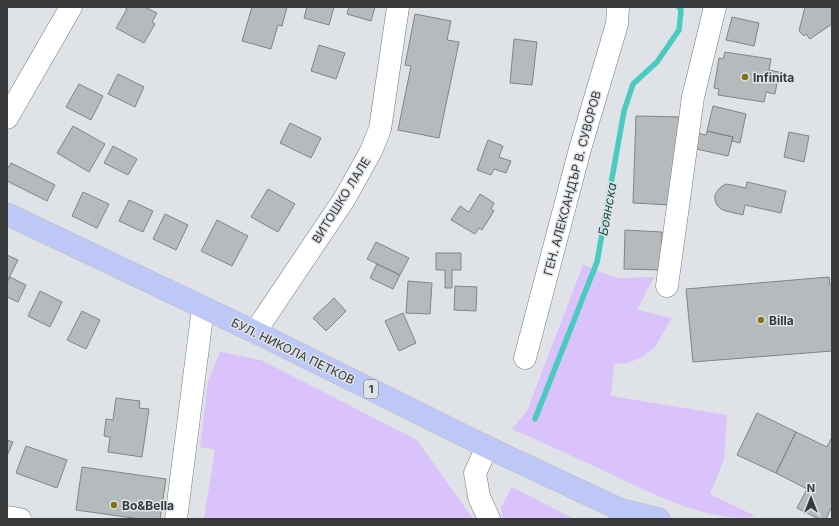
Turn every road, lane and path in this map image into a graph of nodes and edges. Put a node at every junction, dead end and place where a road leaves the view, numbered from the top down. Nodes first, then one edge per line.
1 (71, 7) edge
2 (398, 7) edge
3 (618, 7) edge
4 (715, 7) edge
5 (7, 118) edge
6 (7, 214) edge
7 (667, 286) dead end
8 (204, 308) junction
9 (255, 332) junction
10 (525, 358) dead end
11 (487, 447) junction
12 (629, 514) edge
13 (7, 517) edge
14 (20, 519) edge
15 (176, 519) edge
16 (489, 519) edge
17 (659, 519) edge

1 - 5 street
2 - 9 street, ВИТОШКО ЛАЛЕ
3 - 10 street, ГЕН. АЛЕКСАНДЪР В. СУВОРОВ
4 - 7 street
6 - 8 highway, БУЛ. НИКОЛА ПЕТКОВ / 1
8 - 9 highway, БУЛ. НИКОЛА ПЕТКОВ / 1
8 - 15 street
9 - 11 highway, БУЛ. НИКОЛА ПЕТКОВ / 1
11 - 12 highway, БУЛ. НИКОЛА ПЕТКОВ / 1
11 - 16 street
12 - 17 highway, БУЛ. НИКОЛА ПЕТКОВ / 1
13 - 14 street

